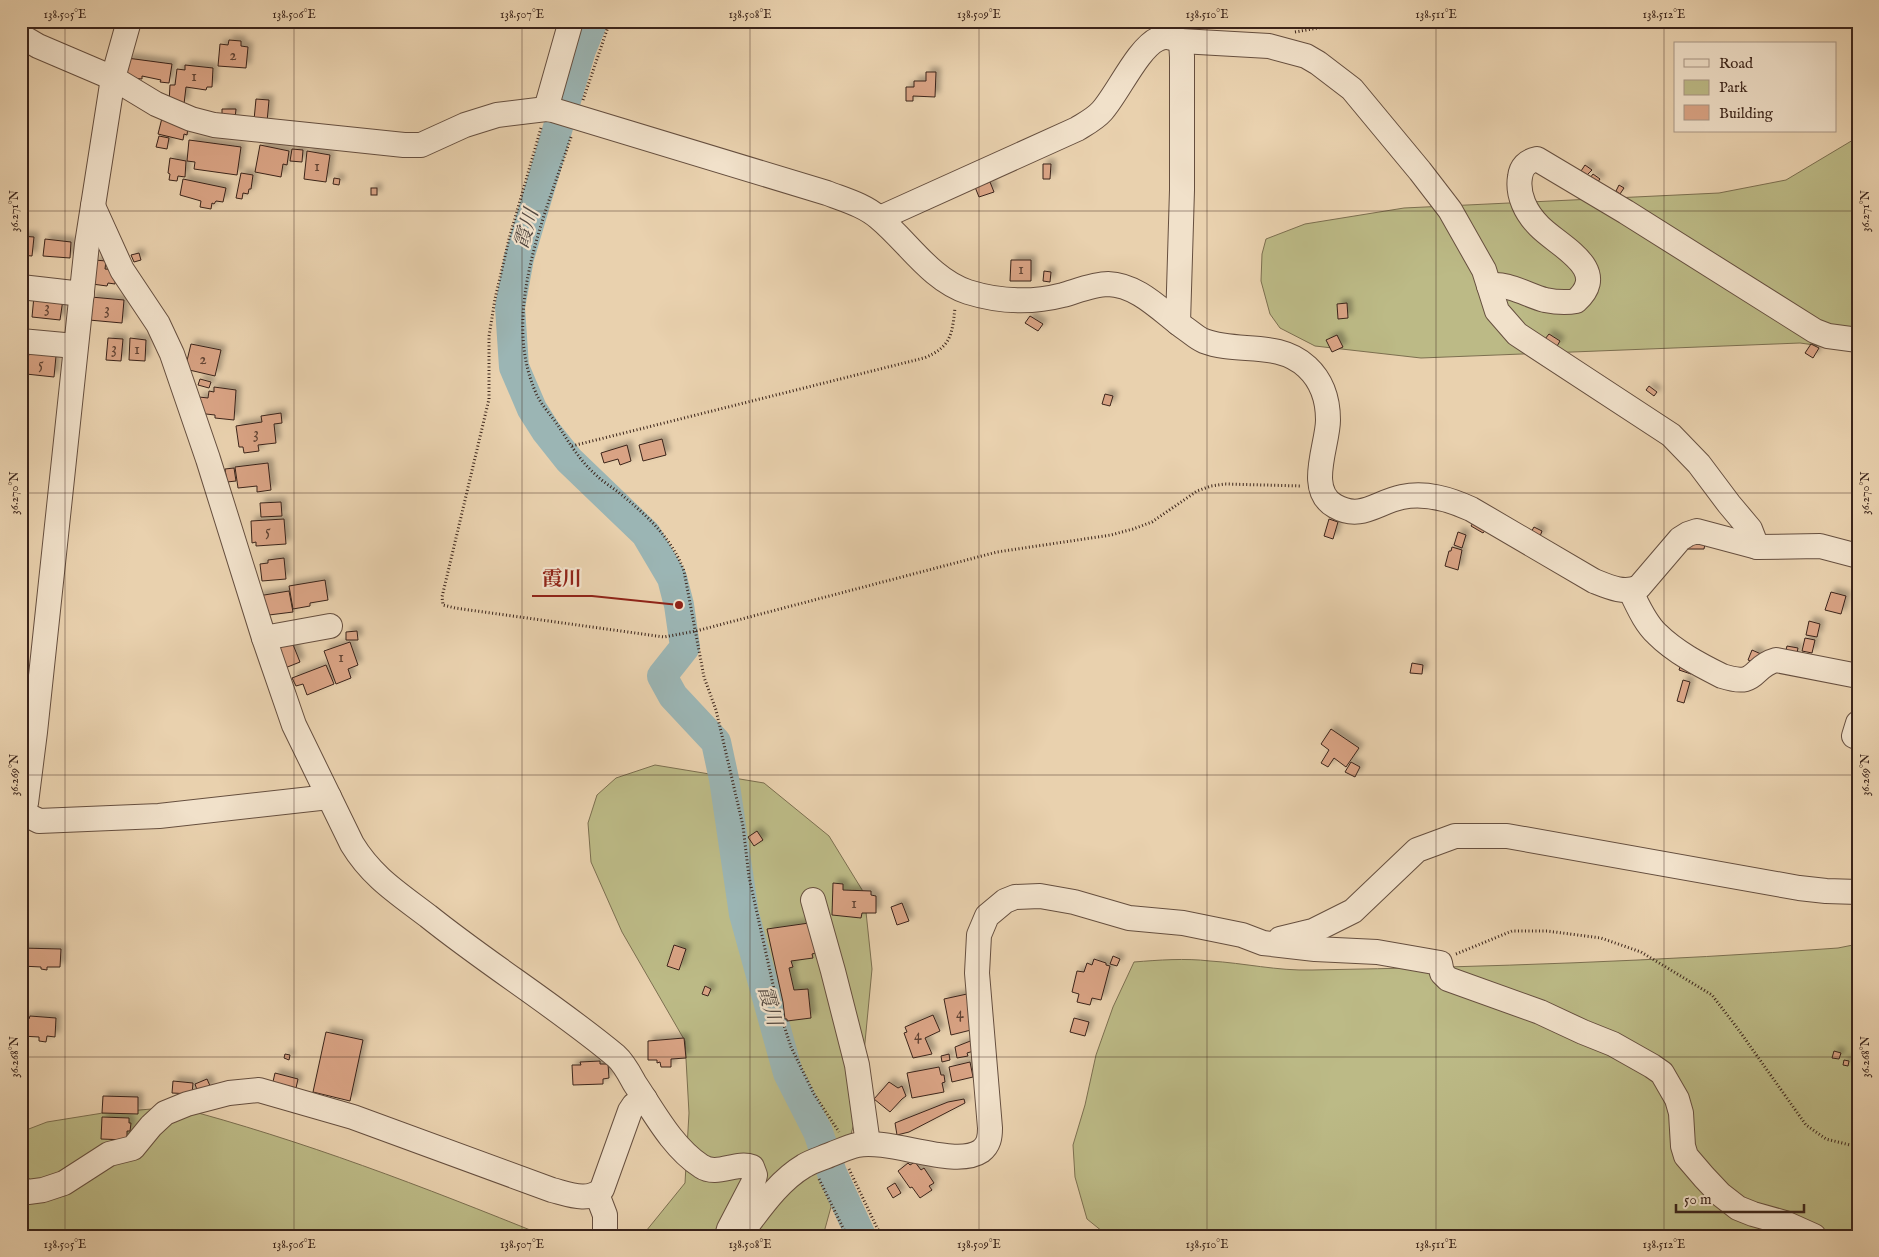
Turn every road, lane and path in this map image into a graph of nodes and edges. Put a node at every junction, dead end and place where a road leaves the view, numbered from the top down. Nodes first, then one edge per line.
1 (129, 21) edge
2 (571, 21) edge
3 (610, 21) edge
4 (1358, 21) edge
5 (21, 36) edge
6 (1181, 40) junction
7 (1269, 46) junction
8 (113, 78) junction
9 (562, 113) junction
10 (93, 206) junction
11 (880, 218) junction
12 (1489, 286) junction
13 (21, 287) edge
14 (957, 288) junction
15 (82, 294) junction
16 (1178, 323) junction
17 (1858, 340) edge
18 (21, 341) edge
19 (75, 346) junction
20 (572, 446) junction
21 (1319, 480) junction
22 (1757, 547) junction
23 (1858, 556) edge
24 (1631, 592) junction
25 (330, 626) dead end
26 (694, 631) junction
27 (264, 638) junction
28 (1858, 676) edge
29 (329, 797) junction
30 (21, 810) edge
31 (1858, 892) edge
32 (813, 900) dead end
33 (1263, 943) junction
34 (1440, 963) junction
35 (645, 1099) junction
36 (868, 1144) junction
37 (1858, 1147) edge
38 (841, 1150) junction
39 (814, 1161) junction
40 (21, 1189) edge
41 (597, 1194) junction
42 (605, 1236) edge
43 (728, 1236) edge
44 (739, 1236) edge
45 (847, 1236) edge
46 (881, 1236) edge
47 (1814, 1236) edge

1 - 8 street
2 - 9 street
3 - 9 path
4 - 7 path
5 - 8 street
6 - 7 street
6 - 11 street
6 - 16 street
7 - 12 street
8 - 9 street
8 - 10 street
9 - 11 street
9 - 20 path
9 - 26 path
10 - 15 street
10 - 27 street
11 - 14 street
12 - 17 street
12 - 22 street
13 - 15 street
14 - 16 street
14 - 20 path
15 - 19 street
16 - 21 street
18 - 19 street
19 - 30 street
20 - 26 path
21 - 24 street
21 - 26 path
22 - 23 street
22 - 24 street
24 - 28 street
25 - 27 street
26 - 38 path
27 - 29 street
29 - 30 street
29 - 35 street
31 - 33 street
32 - 36 street
33 - 34 street
33 - 36 street
34 - 37 path
34 - 47 street
35 - 41 street
35 - 43 street
36 - 38 street
38 - 39 street
38 - 46 path
39 - 44 street
39 - 45 path
40 - 41 street
41 - 42 street

